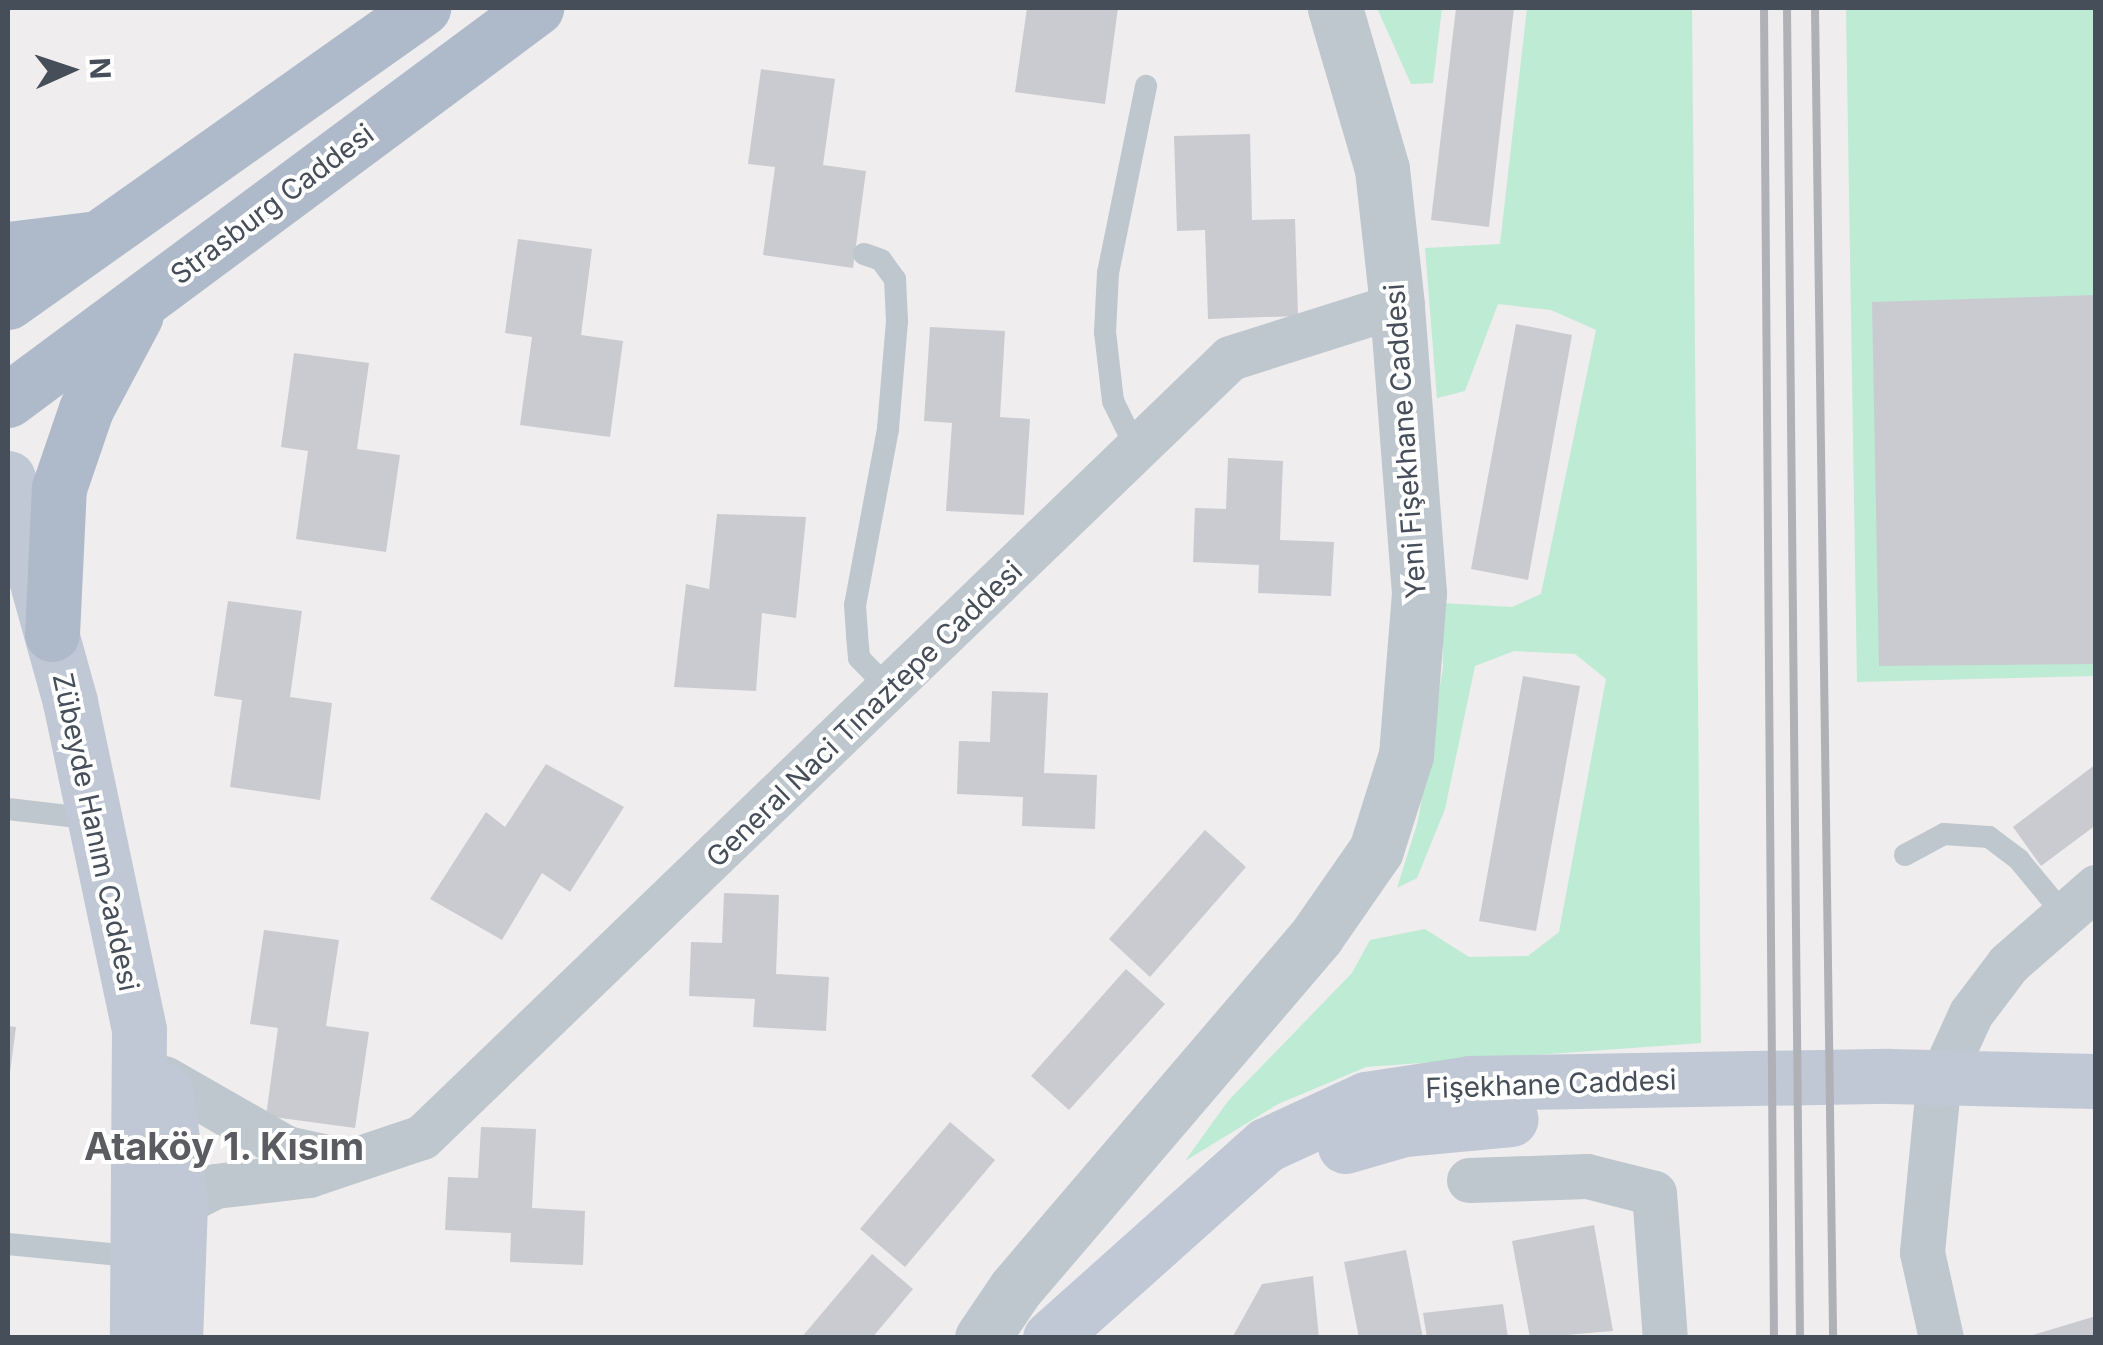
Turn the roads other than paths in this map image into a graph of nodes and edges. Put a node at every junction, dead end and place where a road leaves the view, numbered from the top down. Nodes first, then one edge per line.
1 (423, 8) edge
2 (536, 8) edge
3 (1334, 8) edge
4 (1146, 86) dead end
5 (108, 236) junction
6 (8, 249) edge
7 (864, 254) dead end
8 (146, 298) junction
9 (8, 302) edge
10 (1397, 305) junction
11 (8, 400) edge
12 (1136, 448) junction
13 (8, 478) edge
14 (8, 558) edge
15 (52, 634) junction
16 (889, 689) junction
17 (8, 809) edge
18 (95, 819) junction
19 (1905, 856) dead end
20 (2078, 899) edge
21 (138, 1030) junction
22 (164, 1078) junction
23 (2096, 1081) edge
24 (2015, 1094) junction
25 (1585, 1099) junction
26 (2096, 1114) edge
27 (353, 1162) junction
28 (1469, 1180) dead end
29 (167, 1238) junction
30 (8, 1244) edge
31 (137, 1338) edge
32 (175, 1338) edge
33 (982, 1338) edge
34 (1050, 1338) edge
35 (1099, 1338) edge
36 (1665, 1338) edge
37 (1942, 1338) edge

1 - 5 main road
2 - 8 main road, Strasburg Caddesi
3 - 10 street, Yeni Fişekhane Caddesi
4 - 12 lane
5 - 6 main road
5 - 9 main road
7 - 16 lane
8 - 11 main road, Strasburg Caddesi
8 - 15 main road
10 - 12 street, General Naci Tınaztepe Caddesi
10 - 33 street, Yeni Fişekhane Caddesi
12 - 16 street, General Naci Tınaztepe Caddesi
13 - 15 main road, Zübeyde Hanım Caddesi
14 - 15 main road, Zübeyde Hanım Caddesi
15 - 18 main road, Zübeyde Hanım Caddesi
16 - 27 street, General Naci Tınaztepe Caddesi
17 - 18 lane
18 - 21 main road, Zübeyde Hanım Caddesi
19 - 20 lane
20 - 37 street
21 - 22 main road, Zübeyde Hanım Caddesi
21 - 29 main road, Zübeyde Hanım Caddesi
22 - 27 street
22 - 29 main road, Zübeyde Hanım Caddesi
23 - 24 main road
24 - 25 main road, Fişekhane Caddesi
24 - 26 main road
25 - 34 main road, Fişekhane Caddesi
25 - 35 main road, Fişekhane Caddesi
27 - 29 street, General Naci Tınaztepe Caddesi
28 - 36 street
29 - 30 lane
29 - 31 main road, Zübeyde Hanım Caddesi
29 - 32 main road, Zübeyde Hanım Caddesi

